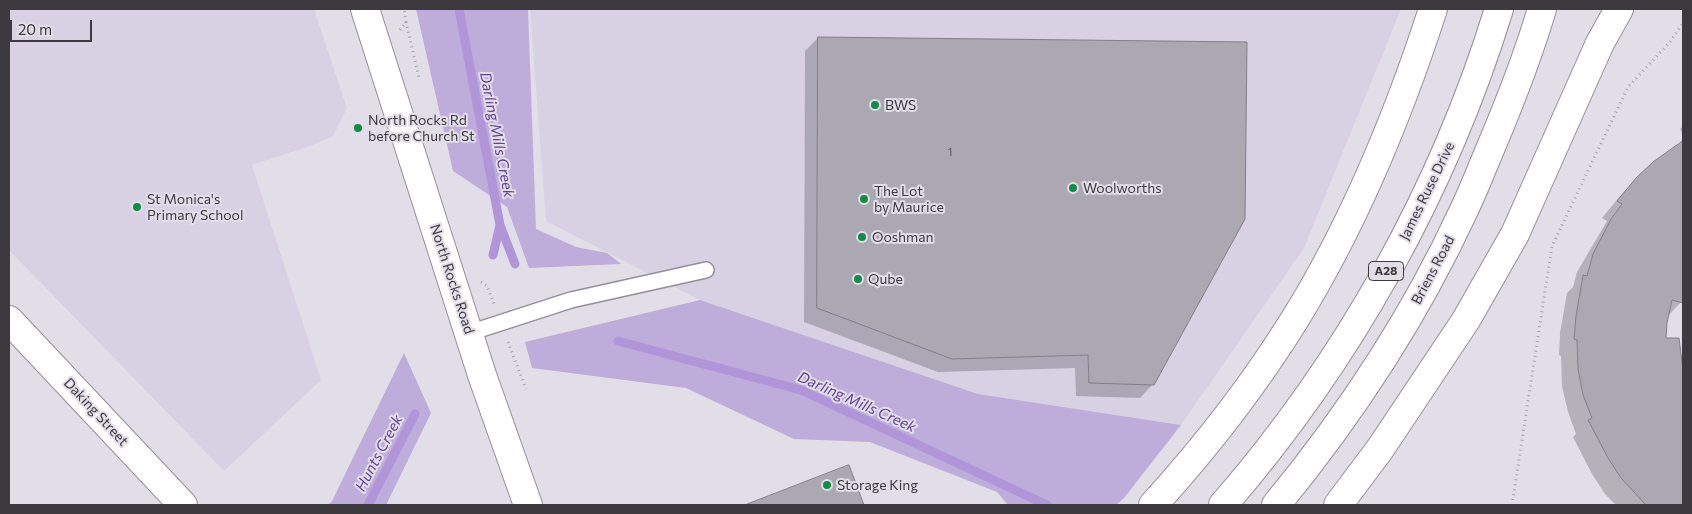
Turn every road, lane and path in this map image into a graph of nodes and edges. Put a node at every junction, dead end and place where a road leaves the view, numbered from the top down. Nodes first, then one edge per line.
1 (349, 9) edge
2 (365, 9) edge
3 (375, 9) edge
4 (1434, 9) edge
5 (1499, 9) edge
6 (1542, 9) edge
7 (1596, 9) edge
8 (1618, 9) edge
9 (1683, 23) edge
10 (379, 52) junction
11 (1580, 88) junction
12 (706, 270) dead end
13 (9, 320) edge
14 (469, 333) junction
15 (1159, 498) edge
16 (183, 505) edge
17 (528, 505) edge
18 (1223, 505) edge
19 (1276, 505) edge
20 (1338, 505) edge
21 (1512, 505) edge

1 - 10 main road, North Rocks Road
2 - 10 main road, North Rocks Road
3 - 10 main road
4 - 15 main road
5 - 18 main road, James Ruse Drive / A28
6 - 19 main road, Briens Road
7 - 11 main road
8 - 11 main road
9 - 21 path
10 - 14 main road, North Rocks Road
11 - 20 main road
12 - 14 lane
13 - 16 main road, Daking Street
14 - 17 main road, North Rocks Road

